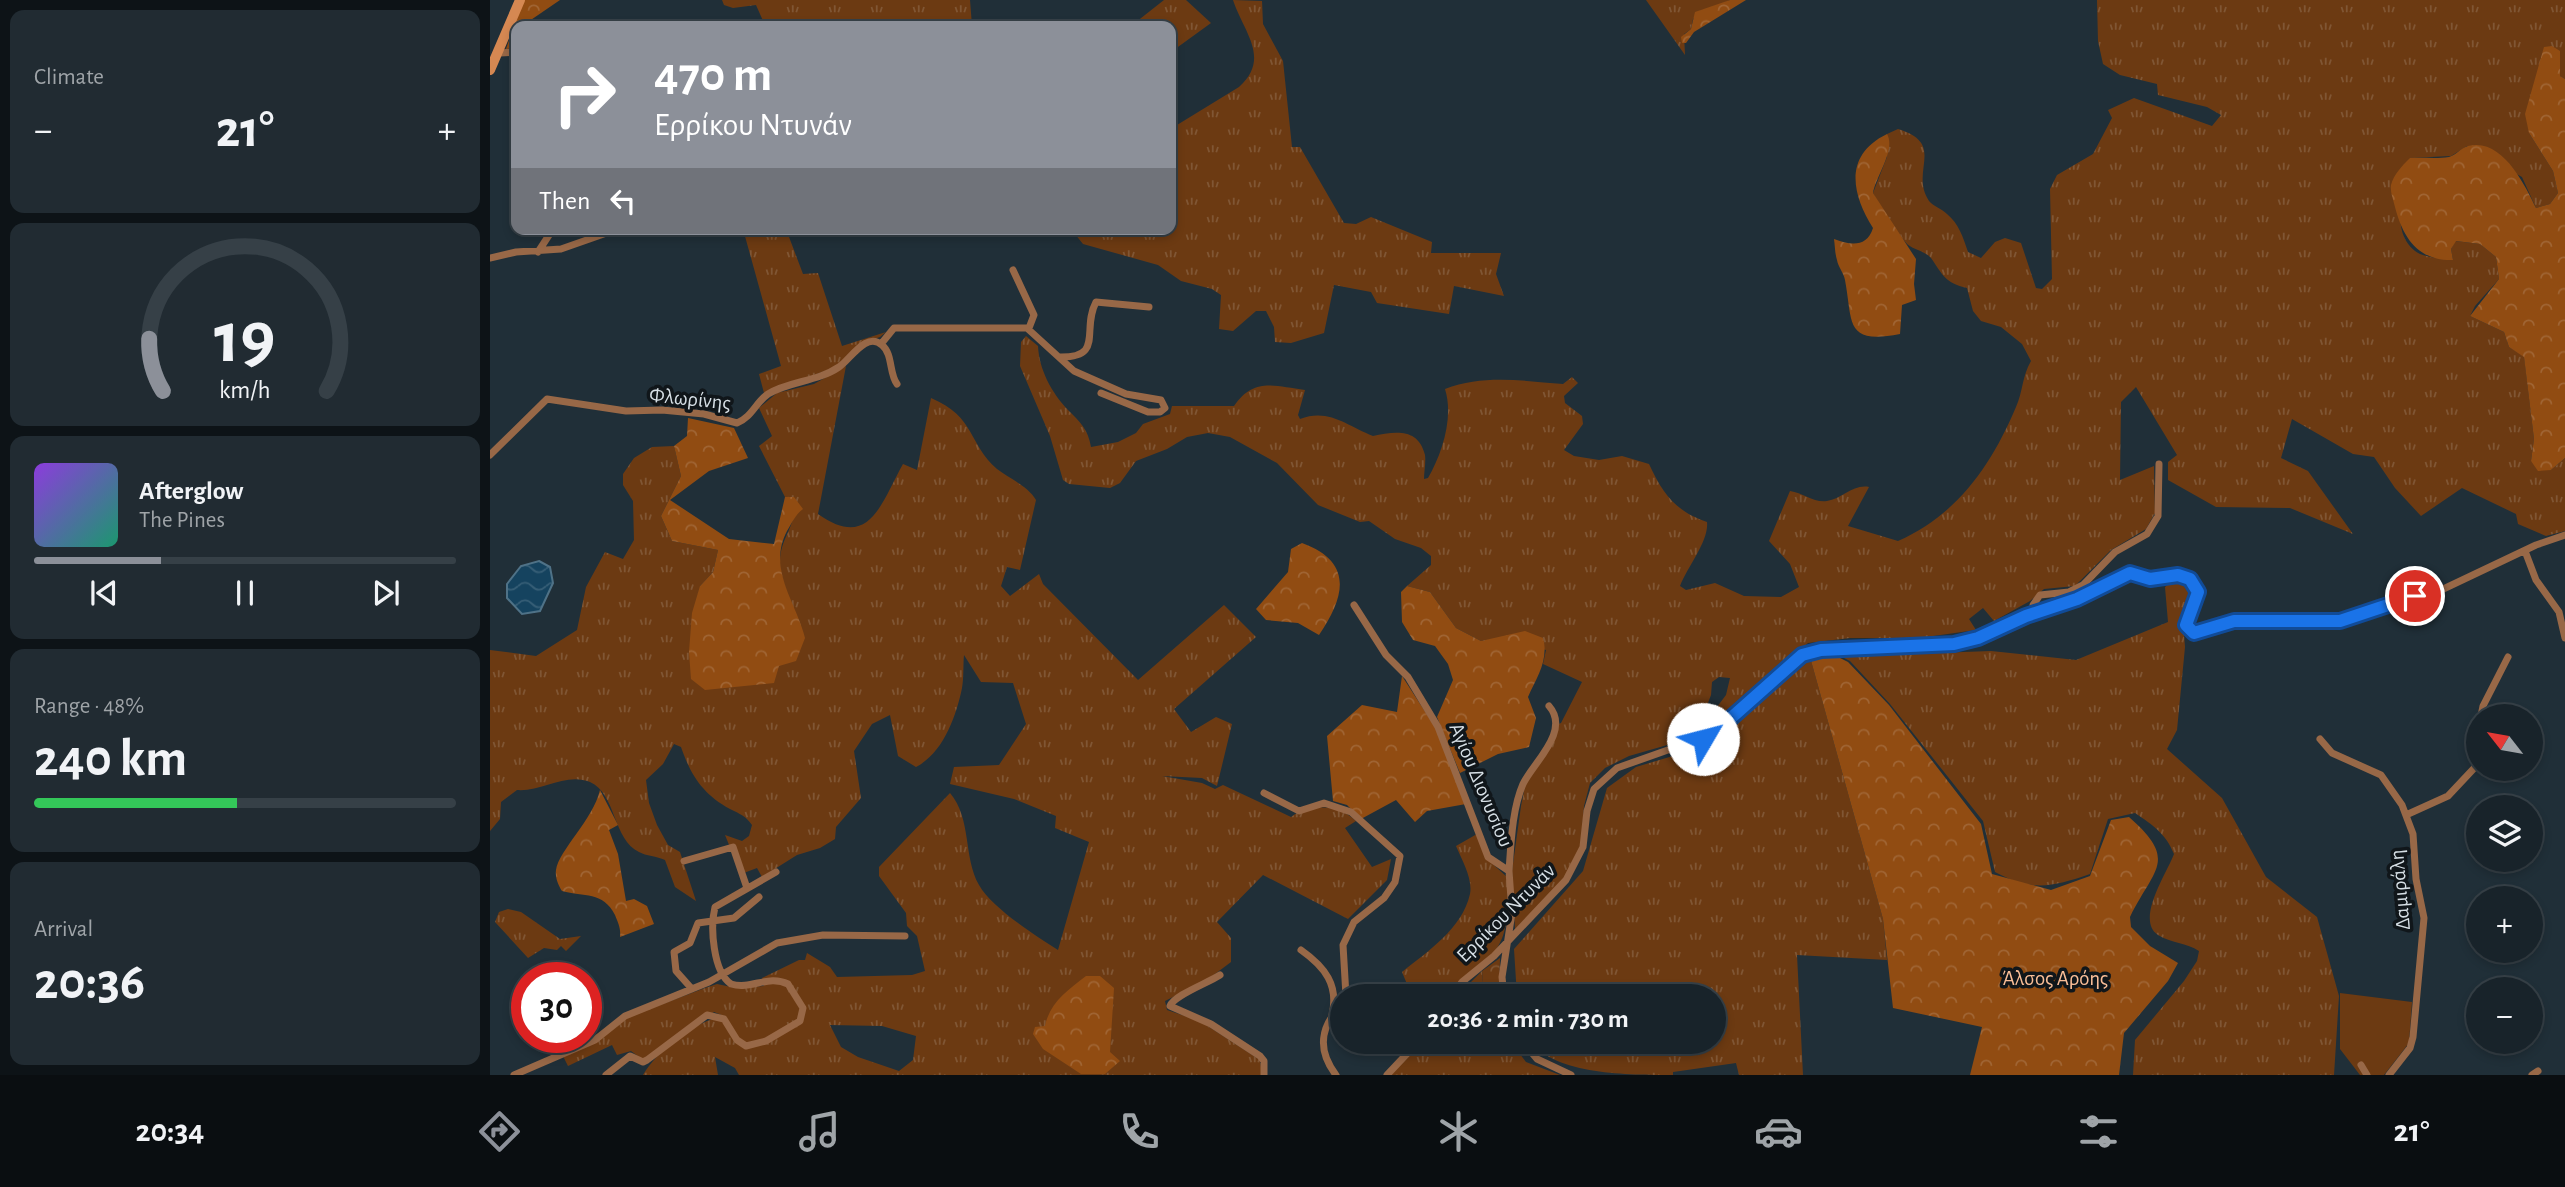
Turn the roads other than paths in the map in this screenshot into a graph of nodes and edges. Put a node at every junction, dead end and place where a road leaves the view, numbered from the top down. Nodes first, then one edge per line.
1 (520, 0) edge
2 (512, 21) edge
3 (511, 24) edge
4 (511, 52) edge
5 (500, 53) junction
6 (490, 70) edge
7 (549, 235) edge
8 (601, 235) edge
9 (538, 251) junction
10 (490, 258) edge
11 (1013, 270) dead end
12 (1149, 307) dead end
13 (1028, 329) junction
14 (881, 344) junction
15 (1059, 357) junction
16 (897, 384) dead end
17 (1101, 393) dead end
18 (490, 455) edge
19 (2160, 464) dead end
20 (2565, 535) edge
21 (2525, 551) junction
22 (1354, 605) dead end
23 (2034, 613) junction
24 (2565, 638) edge
25 (2508, 657) dead end
26 (2484, 704) edge
27 (1549, 706) dead end
28 (2320, 739) dead end
29 (2466, 777) edge
30 (1264, 793) dead end
31 (2406, 815) junction
32 (684, 861) dead end
33 (776, 872) dead end
34 (1509, 872) junction
35 (747, 888) junction
36 (759, 897) dead end
37 (714, 920) junction
38 (905, 936) dead end
39 (1507, 942) junction
40 (1301, 950) dead end
41 (721, 975) junction
42 (1220, 975) dead end
43 (1332, 984) edge
44 (1345, 984) edge
45 (1461, 984) edge
46 (1503, 984) edge
47 (692, 989) junction
48 (1330, 1020) edge
49 (602, 1034) edge
50 (562, 1053) edge
51 (1407, 1054) edge
52 (1533, 1054) edge
53 (2361, 1065) dead end
54 (514, 1075) edge
55 (606, 1075) edge
56 (1265, 1075) edge
57 (1336, 1075) edge
58 (1387, 1075) edge
59 (1571, 1075) edge
60 (2367, 1075) edge
61 (2389, 1075) edge

1 - 2 street
3 - 5 street
4 - 5 street
5 - 6 street
7 - 9 street
8 - 9 street
9 - 10 street
11 - 13 street
12 - 15 street
13 - 14 street
13 - 15 street
14 - 16 street
14 - 18 street, Φλωρίνης
15 - 17 street
19 - 23 street
20 - 21 street, Ερρίκου Ντυνάν
21 - 23 street, Ερρίκου Ντυνάν
21 - 24 street
22 - 34 street, Αγίου Διονυσίου
23 - 39 street, Ερρίκου Ντυνάν
25 - 26 street
27 - 34 street
28 - 31 street, Δαμιράλη
29 - 31 street
30 - 44 street
31 - 61 street, Δαμιράλη
32 - 35 street
33 - 35 street
34 - 39 street, Αγίου Διονυσίου
35 - 37 street
36 - 37 street
37 - 41 street
37 - 47 street
38 - 41 street
39 - 45 street, Ερρίκου Ντυνάν
39 - 46 street, Αγίου Διονυσίου
40 - 43 street
41 - 47 street
41 - 55 street
42 - 56 street
47 - 49 street
48 - 57 street
50 - 54 street
51 - 58 street
52 - 59 street
53 - 60 street

